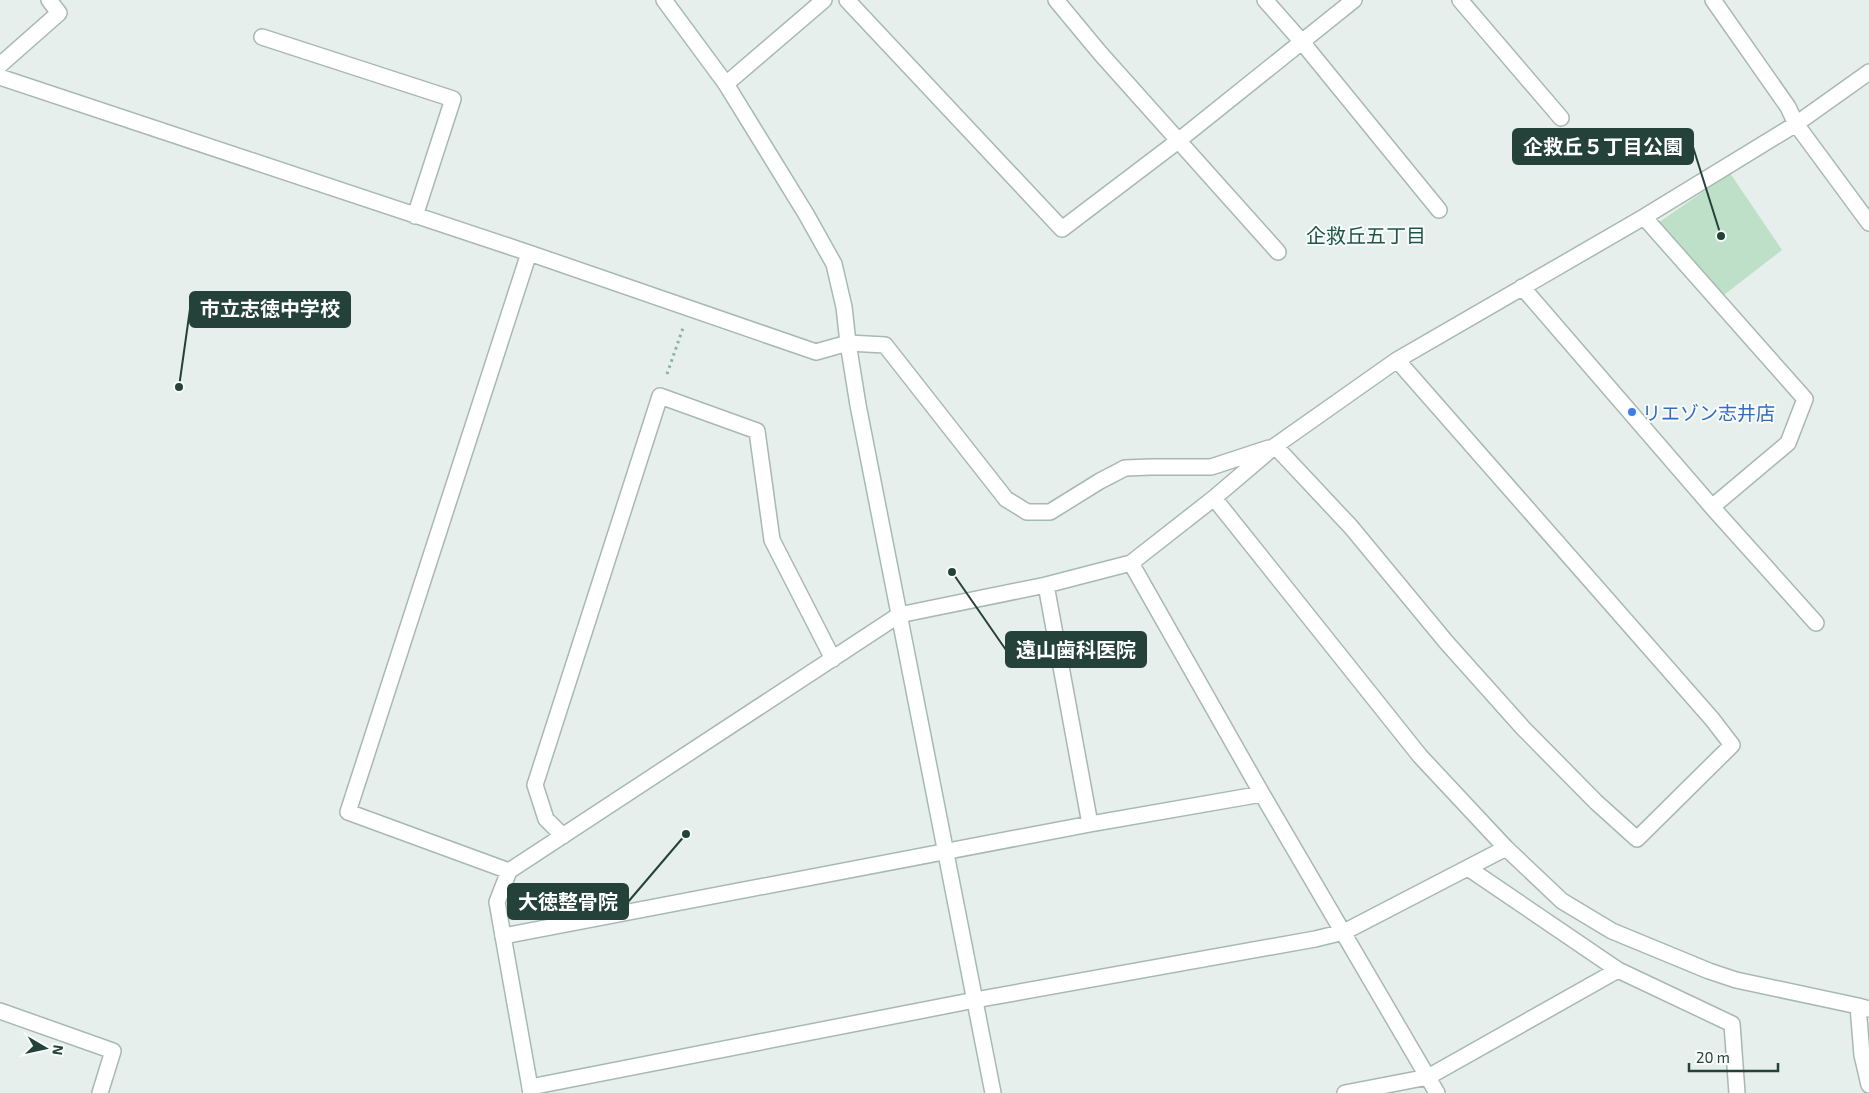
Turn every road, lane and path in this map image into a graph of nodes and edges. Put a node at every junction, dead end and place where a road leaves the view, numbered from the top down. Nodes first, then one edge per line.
1 (49, 0) edge
2 (664, 0) edge
3 (824, 0) edge
4 (846, 0) edge
5 (1056, 0) edge
6 (1265, 0) edge
7 (1354, 0) edge
8 (1460, 0) edge
9 (1713, 0) edge
10 (262, 37) dead end
11 (1302, 42) junction
12 (0, 65) edge
13 (1869, 72) edge
14 (0, 76) edge
15 (726, 84) junction
16 (1561, 118) dead end
17 (1796, 124) junction
18 (1178, 141) junction
19 (1439, 210) dead end
20 (415, 216) junction
21 (1644, 217) junction
22 (1869, 223) edge
23 (1278, 252) dead end
24 (529, 254) junction
25 (1522, 287) junction
26 (690, 309) junction
27 (848, 343) junction
28 (1397, 360) junction
29 (660, 396) junction
30 (1275, 446) junction
31 (1214, 498) junction
32 (1712, 507) junction
33 (1131, 563) junction
34 (1046, 585) junction
35 (899, 615) junction
36 (1816, 623) dead end
37 (833, 659) junction
38 (1262, 794) junction
39 (1090, 824) junction
40 (563, 836) junction
41 (1506, 848) junction
42 (944, 851) junction
43 (1468, 868) junction
44 (509, 872) junction
45 (1344, 932) junction
46 (503, 936) junction
47 (1618, 970) junction
48 (975, 1000) junction
49 (1864, 1008) edge
50 (0, 1011) edge
51 (1428, 1077) junction
52 (1869, 1085) edge
53 (530, 1090) edge
54 (100, 1093) edge
55 (993, 1093) edge
56 (1345, 1093) edge
57 (1437, 1093) edge
58 (1737, 1093) edge

1 - 12 street
2 - 15 street
3 - 15 street
4 - 18 street
5 - 18 street
6 - 11 street
7 - 11 street
8 - 16 street
9 - 17 street
10 - 20 street
11 - 18 street
11 - 19 street
13 - 17 street
14 - 20 street
15 - 27 street
17 - 21 street
17 - 22 street
18 - 23 street
20 - 24 street
21 - 25 street
21 - 32 street
24 - 26 street
24 - 44 street
25 - 28 street
25 - 32 street
26 - 27 street
26 - 29 path
27 - 30 street
27 - 35 street
28 - 30 street
28 - 30 street
29 - 37 street
29 - 40 street
30 - 31 street
31 - 33 street
31 - 41 street
32 - 36 street
33 - 34 street
33 - 38 street
34 - 35 street
34 - 39 street
35 - 37 street
35 - 42 street
37 - 40 street
38 - 39 street
38 - 45 street
39 - 42 street
40 - 44 street
41 - 43 street
41 - 49 street
42 - 46 street
42 - 48 street
43 - 45 street
43 - 47 street
44 - 46 street
45 - 48 street
45 - 51 street
46 - 53 street
47 - 51 street
47 - 58 street
48 - 53 street
48 - 55 street
49 - 52 street
50 - 54 street
51 - 56 street
51 - 57 street

